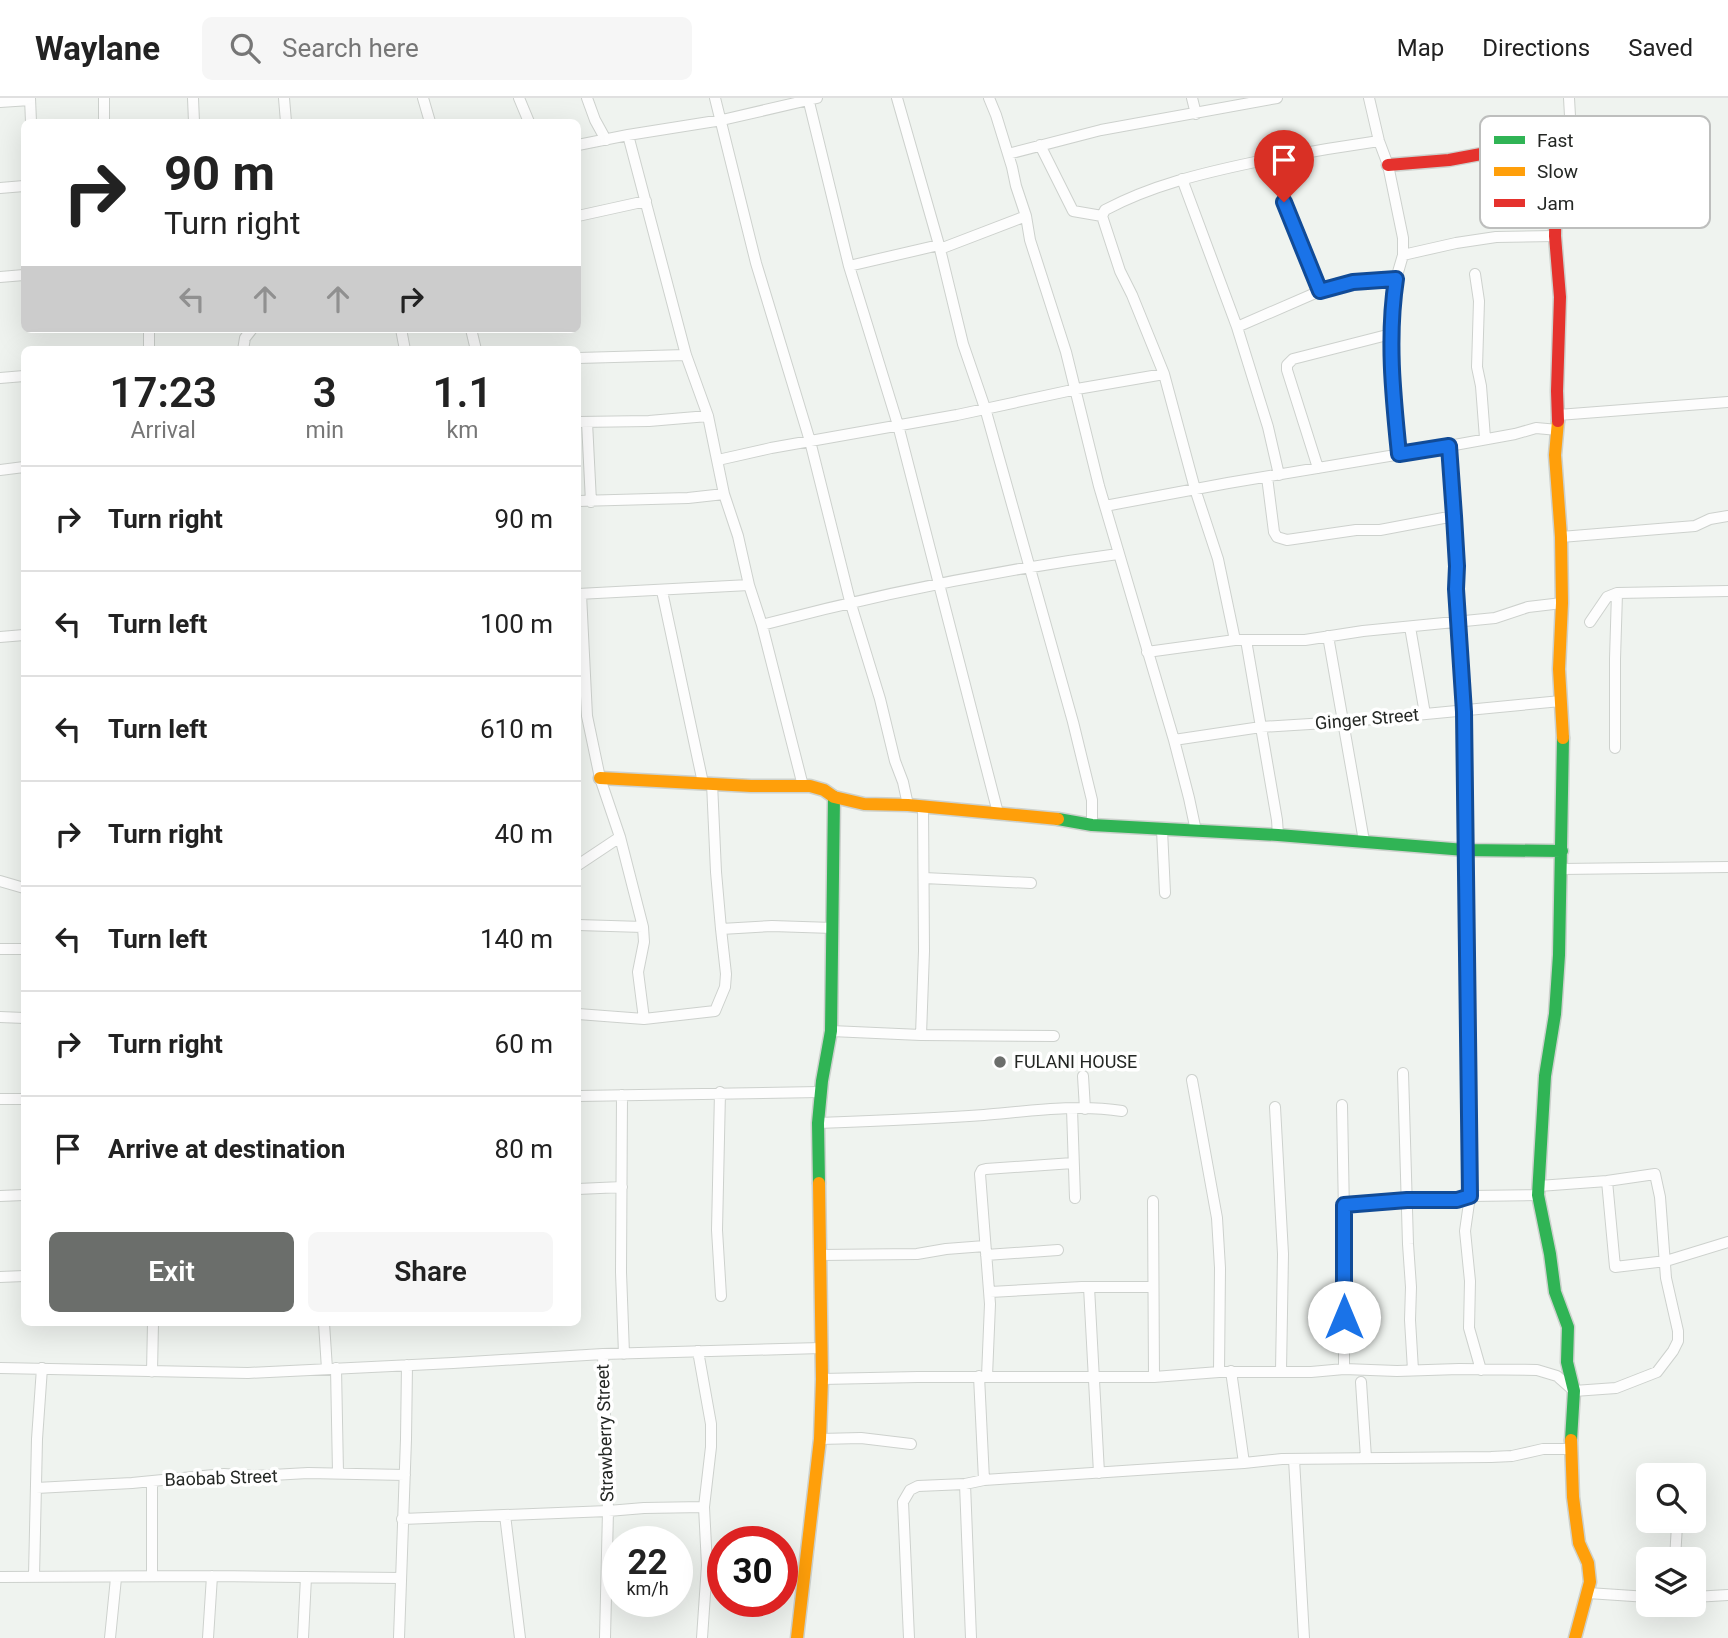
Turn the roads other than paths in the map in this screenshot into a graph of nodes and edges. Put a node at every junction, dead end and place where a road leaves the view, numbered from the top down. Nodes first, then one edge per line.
1 (104, 98) edge
2 (194, 98) edge
3 (284, 98) edge
4 (423, 98) edge
5 (519, 98) edge
6 (587, 98) edge
7 (715, 98) edge
8 (897, 98) edge
9 (989, 98) edge
10 (1192, 98) edge
11 (1277, 98) edge
12 (1369, 98) edge
13 (1569, 98) edge
14 (30, 99) edge
15 (811, 99) edge
16 (0, 102) edge
17 (1196, 114) junction
18 (1570, 116) edge
19 (31, 119) edge
20 (104, 119) edge
21 (194, 119) edge
22 (286, 119) edge
23 (429, 119) edge
24 (528, 119) edge
25 (722, 120) junction
26 (628, 135) junction
27 (606, 140) junction
28 (1378, 141) junction
29 (581, 144) edge
30 (1040, 145) junction
31 (1008, 154) junction
32 (1480, 154) edge
33 (1388, 165) junction
34 (1182, 179) junction
35 (21, 186) edge
36 (0, 188) edge
37 (646, 201) junction
38 (1284, 202) dead end
39 (581, 215) edge
40 (1026, 216) junction
41 (1102, 216) junction
42 (1555, 228) edge
43 (1555, 236) junction
44 (939, 247) junction
45 (1403, 255) junction
46 (849, 266) junction
47 (1475, 274) dead end
48 (21, 275) edge
49 (0, 277) edge
50 (1396, 279) junction
51 (1320, 291) junction
52 (1237, 327) junction
53 (1391, 334) junction
54 (686, 355) junction
55 (581, 358) edge
56 (1164, 374) junction
57 (21, 376) edge
58 (0, 378) edge
59 (1077, 390) junction
60 (1728, 402) edge
61 (985, 408) junction
62 (1558, 415) junction
63 (708, 416) junction
64 (582, 422) edge
65 (898, 425) junction
66 (1558, 430) junction
67 (1485, 438) junction
68 (810, 441) junction
69 (1449, 446) junction
70 (1399, 454) junction
71 (718, 460) junction
72 (21, 467) edge
73 (1318, 468) junction
74 (0, 470) edge
75 (1279, 475) junction
76 (1267, 477) junction
77 (1195, 489) junction
78 (724, 494) junction
79 (581, 501) edge
80 (592, 502) junction
81 (1105, 506) junction
82 (1454, 516) junction
83 (1728, 516) edge
84 (1561, 537) junction
85 (1118, 554) junction
86 (1030, 567) junction
87 (939, 584) junction
88 (749, 586) junction
89 (662, 590) junction
90 (1728, 591) edge
91 (1617, 593) junction
92 (581, 594) edge
93 (850, 601) junction
94 (1562, 603) junction
95 (1460, 622) junction
96 (1590, 622) dead end
97 (761, 625) junction
98 (1410, 626) junction
99 (21, 635) edge
100 (1328, 636) junction
101 (0, 637) edge
102 (1241, 640) junction
103 (1147, 652) junction
104 (581, 676) edge
105 (1561, 701) junction
106 (1464, 712) junction
107 (1424, 714) junction
108 (582, 717) edge
109 (1342, 722) junction
110 (1262, 727) junction
111 (1174, 740) junction
112 (1615, 748) dead end
113 (600, 778) junction
114 (707, 783) junction
115 (803, 786) junction
116 (834, 797) junction
117 (908, 805) junction
118 (923, 807) junction
119 (998, 813) junction
120 (1092, 825) junction
121 (1162, 830) junction
122 (1196, 831) junction
123 (1278, 835) junction
124 (620, 837) junction
125 (1364, 841) junction
126 (1465, 849) junction
127 (1562, 851) junction
128 (582, 862) edge
129 (1728, 867) edge
130 (1561, 869) junction
131 (924, 878) junction
132 (0, 881) edge
133 (1031, 883) dead end
134 (21, 886) edge
135 (1165, 893) dead end
136 (581, 925) edge
137 (643, 927) junction
138 (834, 928) junction
139 (721, 929) junction
140 (0, 949) edge
141 (21, 949) edge
142 (581, 1014) edge
143 (0, 1017) edge
144 (21, 1018) edge
145 (644, 1019) junction
146 (831, 1031) junction
147 (921, 1035) junction
148 (1054, 1036) dead end
149 (1404, 1073) dead end
150 (1083, 1076) dead end
151 (1192, 1080) dead end
152 (820, 1092) junction
153 (720, 1093) junction
154 (622, 1095) junction
155 (581, 1096) edge
156 (0, 1099) edge
157 (21, 1099) edge
158 (1342, 1105) dead end
159 (1275, 1107) dead end
160 (1072, 1109) junction
161 (1085, 1109) junction
162 (1122, 1111) dead end
163 (818, 1123) junction
164 (1073, 1163) junction
165 (1607, 1181) junction
166 (622, 1187) junction
167 (581, 1189) edge
168 (1538, 1190) junction
169 (21, 1195) edge
170 (0, 1196) edge
171 (1470, 1196) junction
172 (1075, 1198) dead end
173 (1407, 1200) junction
174 (1153, 1201) dead end
175 (1344, 1205) junction
176 (1728, 1242) edge
177 (1058, 1250) dead end
178 (986, 1251) junction
179 (820, 1255) junction
180 (1666, 1261) junction
181 (21, 1276) edge
182 (0, 1277) edge
183 (1089, 1287) junction
184 (1153, 1287) junction
185 (990, 1292) junction
186 (721, 1296) dead end
187 (153, 1326) edge
188 (324, 1326) edge
189 (821, 1348) junction
190 (698, 1351) junction
191 (603, 1354) junction
192 (624, 1354) junction
193 (407, 1365) junction
194 (0, 1368) edge
195 (42, 1368) junction
196 (331, 1369) junction
197 (1344, 1369) junction
198 (1413, 1370) junction
199 (1481, 1370) junction
200 (1231, 1371) junction
201 (1281, 1371) junction
202 (152, 1372) junction
203 (1219, 1372) junction
204 (983, 1376) junction
205 (1094, 1376) junction
206 (1154, 1377) junction
207 (822, 1379) junction
208 (1361, 1382) dead end
209 (1574, 1391) junction
210 (820, 1439) junction
211 (911, 1444) dead end
212 (1570, 1449) junction
213 (1366, 1458) junction
214 (1294, 1459) junction
215 (1244, 1463) junction
216 (338, 1473) junction
217 (1099, 1473) junction
218 (405, 1475) junction
219 (984, 1480) junction
220 (152, 1481) junction
221 (965, 1484) junction
222 (36, 1488) junction
223 (704, 1507) junction
224 (608, 1511) junction
225 (505, 1515) junction
226 (402, 1519) junction
227 (34, 1576) junction
228 (152, 1576) junction
229 (212, 1576) junction
230 (0, 1577) edge
231 (306, 1577) junction
232 (116, 1578) junction
233 (401, 1578) junction
234 (1588, 1593) junction
235 (1728, 1595) edge
236 (1636, 1596) edge
237 (1706, 1596) edge
238 (110, 1638) edge
239 (208, 1638) edge
240 (303, 1638) edge
241 (399, 1638) edge
242 (520, 1638) edge
243 (605, 1638) edge
244 (702, 1638) edge
245 (797, 1638) edge
246 (909, 1638) edge
247 (971, 1638) edge
248 (1304, 1638) edge
249 (1575, 1638) edge

1 - 20 street
2 - 21 street
3 - 22 street
4 - 23 street
5 - 24 street
6 - 27 street
7 - 25 street
8 - 44 street
9 - 31 street
10 - 17 street
11 - 17 street
12 - 28 street
13 - 18 street
14 - 16 street
14 - 19 street
15 - 25 street
15 - 46 street
17 - 30 street
25 - 26 street
25 - 68 street
26 - 27 street
26 - 37 street
27 - 29 street
28 - 33 street
28 - 34 street
30 - 31 street
30 - 41 street
31 - 40 street
32 - 33 street
33 - 45 street
34 - 41 street
34 - 52 street
35 - 36 street
37 - 39 street
37 - 54 street
38 - 51 street
40 - 44 street
40 - 59 street
41 - 56 street
42 - 43 street
43 - 45 street
43 - 62 street
44 - 46 street
44 - 61 street
45 - 50 street
46 - 65 street
47 - 67 street
48 - 49 street
50 - 51 street
50 - 53 street
51 - 52 street
52 - 75 street
53 - 70 street
53 - 73 street
54 - 55 street
54 - 63 street
56 - 59 street
56 - 77 street
57 - 58 street
59 - 61 street
59 - 81 street
60 - 62 street
61 - 65 street
61 - 86 street
62 - 66 street
63 - 64 street
63 - 71 street
64 - 80 street
65 - 68 street
65 - 87 street
66 - 67 street
66 - 84 street
67 - 69 street
68 - 71 street
68 - 93 street
69 - 70 street
69 - 82 street
70 - 73 street
71 - 78 street
72 - 74 street
73 - 75 street
75 - 76 street
76 - 77 street
76 - 82 street
77 - 81 street
77 - 102 street
78 - 80 street
78 - 88 street
79 - 80 street
81 - 85 street
82 - 95 street
83 - 84 street
84 - 94 street
85 - 86 street
85 - 103 street
86 - 87 street
86 - 120 street
87 - 93 street
87 - 119 street
88 - 89 street
88 - 97 street
89 - 92 street
89 - 114 street
90 - 91 street
91 - 96 street
91 - 112 street
93 - 97 street
93 - 117 street
94 - 95 street
94 - 105 street
95 - 98 street
95 - 106 street
97 - 115 street
98 - 100 street
98 - 107 street
99 - 101 street
100 - 102 street
100 - 109 street
102 - 103 street
102 - 110 street
103 - 111 street
104 - 108 street
105 - 106 street, Ginger Street
105 - 127 street
106 - 107 street, Ginger Street
106 - 126 street
107 - 109 street, Ginger Street
108 - 113 street
109 - 110 street, Ginger Street
109 - 125 street
110 - 111 street, Ginger Street
110 - 123 street
111 - 122 street
113 - 114 street
113 - 124 street
114 - 115 street
114 - 139 street
115 - 116 street
116 - 117 street
116 - 138 street
117 - 118 street
118 - 119 street
118 - 131 street
119 - 120 street
120 - 121 street
121 - 122 street
121 - 135 street
122 - 123 street
123 - 125 street
124 - 128 street
124 - 137 street
125 - 126 street
126 - 127 street
126 - 171 street
127 - 130 street
129 - 130 street
130 - 168 street
131 - 133 street
131 - 147 street
132 - 134 street
136 - 137 street
137 - 145 street
138 - 139 street
138 - 146 street
139 - 145 street
140 - 141 street
142 - 145 street
143 - 144 street
146 - 147 street
146 - 152 street
147 - 148 street
149 - 173 street
150 - 161 street
151 - 203 street
152 - 153 street
152 - 163 street
153 - 154 street
153 - 186 street
154 - 155 street
154 - 166 street
156 - 157 street
158 - 175 street
159 - 201 street
160 - 161 street
160 - 163 street
160 - 164 street
161 - 162 street
163 - 179 street
164 - 172 street
164 - 178 street
165 - 168 street
165 - 180 street
165 - 180 street
166 - 167 street
166 - 192 street
168 - 171 street
168 - 209 street
169 - 170 street
171 - 173 street
171 - 199 street
173 - 175 street
173 - 198 street
174 - 184 street
175 - 197 street
176 - 180 street
177 - 178 street
178 - 179 street
178 - 185 street
179 - 189 street
180 - 209 street
181 - 182 street
183 - 184 street
183 - 185 street
183 - 205 street
184 - 206 street
185 - 204 street
187 - 202 street
188 - 196 street
189 - 190 street
189 - 207 street
190 - 192 street
190 - 223 street
191 - 192 street
191 - 193 street
191 - 224 street, Strawberry Street
193 - 196 street
193 - 218 street
194 - 195 street
195 - 202 street
195 - 222 street
196 - 202 street
196 - 216 street
197 - 198 street
197 - 201 street
198 - 199 street
199 - 209 street
200 - 201 street
200 - 203 street
200 - 215 street
203 - 206 street
204 - 205 street
204 - 207 street
204 - 219 street
205 - 206 street
205 - 217 street
207 - 210 street
208 - 213 street
209 - 212 street
210 - 211 street
210 - 245 street
212 - 213 street
212 - 234 street
213 - 214 street
214 - 215 street
214 - 248 street
215 - 217 street
216 - 218 street, Baobab Street
216 - 220 street, Baobab Street
217 - 219 street
218 - 226 street
219 - 221 street
220 - 222 street, Baobab Street
220 - 228 street
221 - 246 street
221 - 247 street
222 - 227 street
223 - 224 street
223 - 244 street
224 - 225 street
224 - 243 street, Strawberry Street
225 - 226 street
225 - 242 street
226 - 233 street
227 - 230 street
227 - 232 street
228 - 229 street
228 - 232 street
229 - 231 street
229 - 239 street
231 - 233 street
231 - 240 street
232 - 238 street
233 - 241 street
234 - 236 street
234 - 249 street
235 - 237 street

